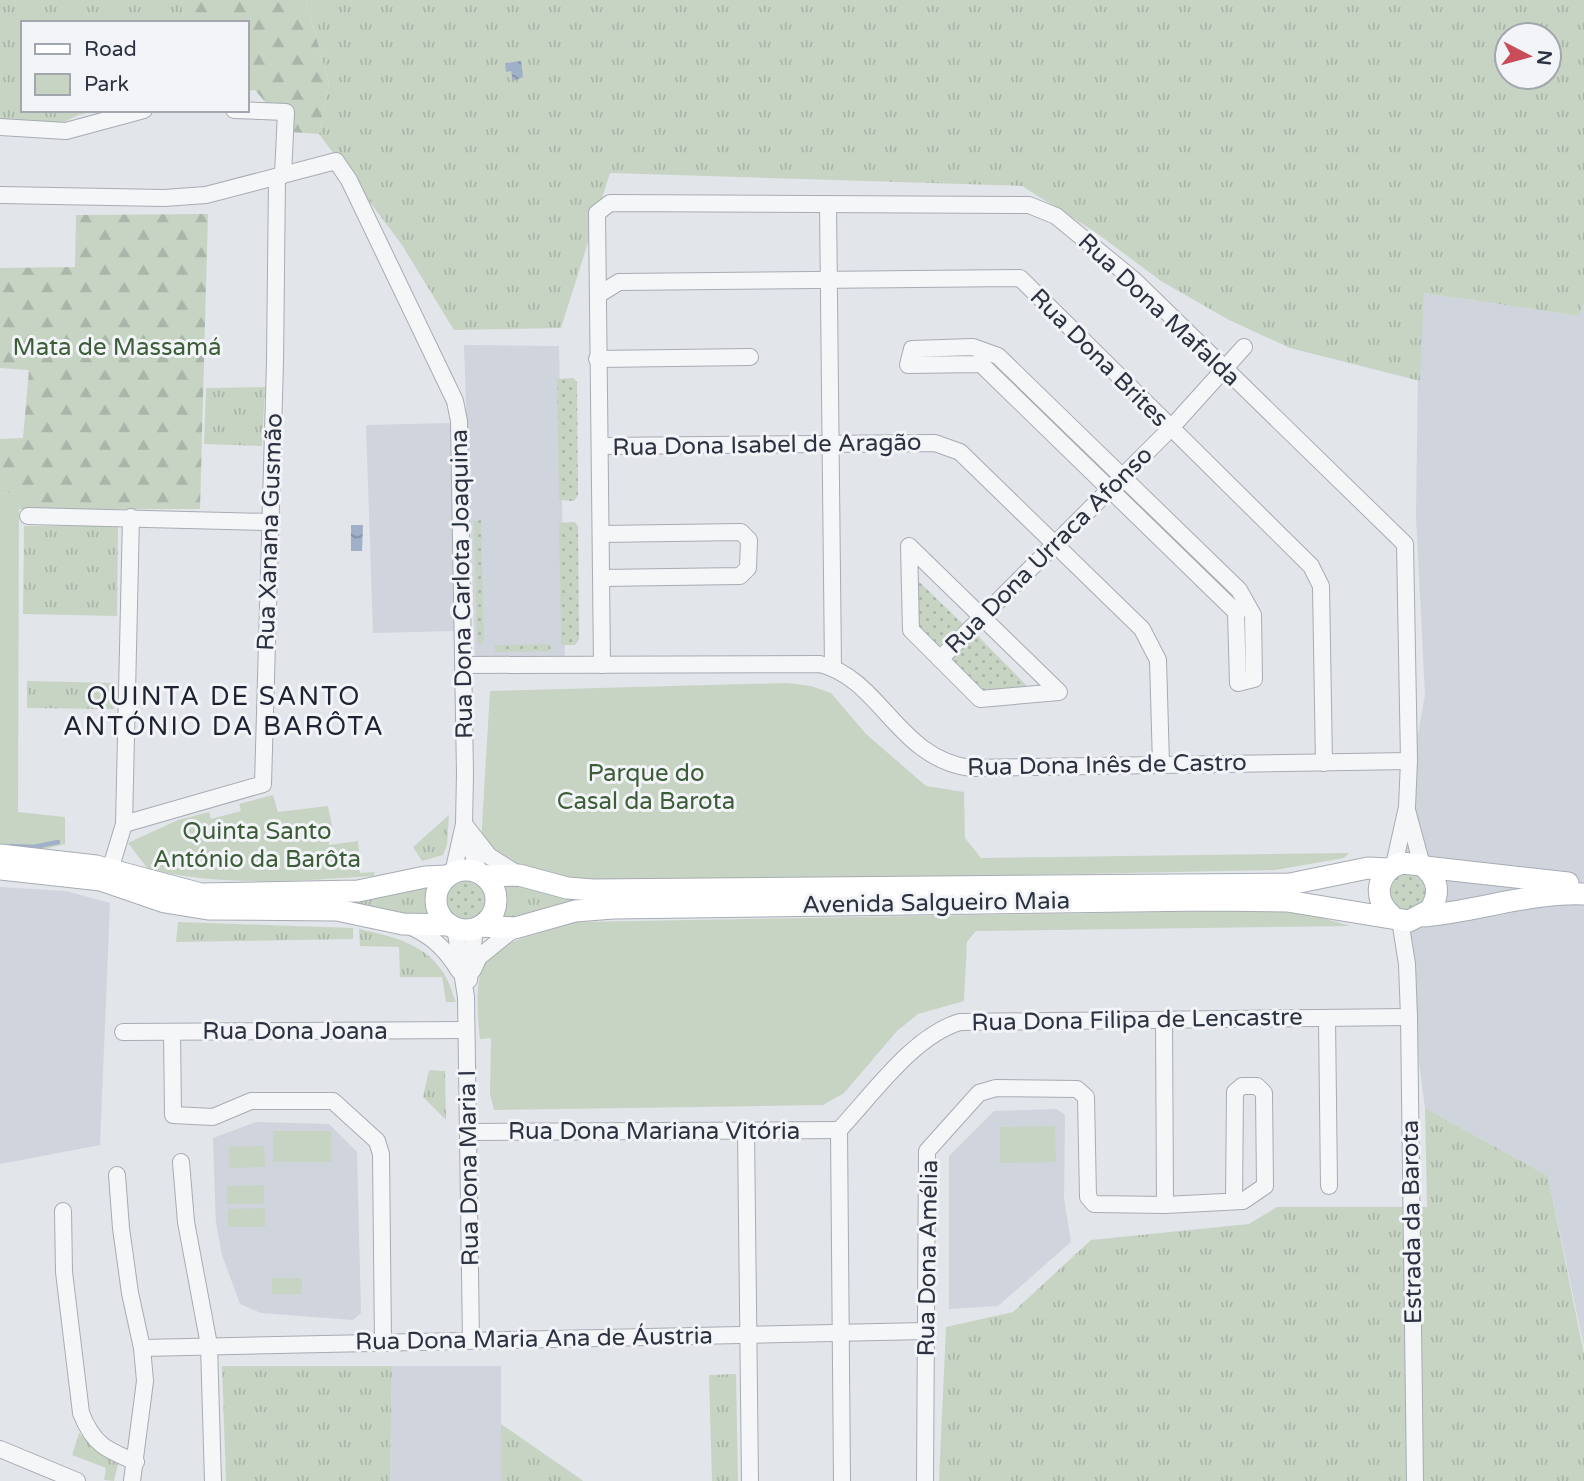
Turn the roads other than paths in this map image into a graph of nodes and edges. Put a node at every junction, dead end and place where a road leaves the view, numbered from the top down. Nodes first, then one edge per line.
1 (248, 111) edge
2 (137, 112) edge
3 (0, 127) edge
4 (280, 176) junction
5 (0, 195) edge
6 (828, 204) junction
7 (828, 279) junction
8 (598, 295) junction
9 (1244, 347) dead end
10 (750, 357) dead end
11 (597, 359) junction
12 (1225, 370) junction
13 (1170, 429) junction
14 (831, 444) junction
15 (600, 446) junction
16 (1122, 476) junction
17 (1109, 489) junction
18 (28, 516) dead end
19 (131, 517) junction
20 (269, 522) junction
21 (601, 534) junction
22 (1054, 545) junction
23 (601, 578) junction
24 (981, 618) junction
25 (940, 659) junction
26 (464, 665) junction
27 (602, 665) junction
28 (833, 668) junction
29 (1409, 761) junction
30 (1324, 763) junction
31 (1161, 764) junction
32 (1407, 807) junction
33 (124, 824) junction
34 (464, 824) junction
35 (0, 855) edge
36 (1423, 866) junction
37 (1391, 867) junction
38 (0, 869) edge
39 (110, 870) junction
40 (450, 875) junction
41 (482, 875) junction
42 (519, 875) junction
43 (1584, 883) edge
44 (1584, 894) edge
45 (1408, 918) junction
46 (404, 924) junction
47 (465, 927) junction
48 (514, 928) junction
49 (470, 975) junction
50 (466, 997) junction
51 (1409, 1017) junction
52 (1327, 1018) junction
53 (1164, 1020) junction
54 (466, 1030) junction
55 (123, 1032) dead end
56 (172, 1032) junction
57 (746, 1130) junction
58 (839, 1130) junction
59 (468, 1132) junction
60 (181, 1162) dead end
61 (117, 1175) dead end
62 (1329, 1186) dead end
63 (1234, 1201) junction
64 (1165, 1205) junction
65 (63, 1211) dead end
66 (926, 1331) junction
67 (841, 1335) junction
68 (749, 1336) junction
69 (471, 1340) junction
70 (383, 1342) junction
71 (209, 1345) junction
72 (142, 1348) junction
73 (0, 1449) edge
74 (136, 1462) junction
75 (77, 1481) edge
76 (132, 1481) edge
77 (213, 1481) edge
78 (750, 1481) edge
79 (842, 1481) edge
80 (926, 1481) edge
81 (1415, 1481) edge

1 - 4 street, Rua Xanana Gusmão
2 - 3 street
4 - 5 street
4 - 20 street, Rua Xanana Gusmão
4 - 26 street, Rua Dona Carlota Joaquina
6 - 7 street
6 - 8 street, Rua Dona Mafalda
6 - 12 street, Rua Dona Mafalda
7 - 8 street, Rua Dona Brites
7 - 13 street, Rua Dona Brites
7 - 14 street
8 - 11 street
9 - 12 street, Rua Dona Urraca Afonso
10 - 11 street
11 - 15 street
12 - 13 street, Rua Dona Urraca Afonso
12 - 29 street, Rua Dona Mafalda
13 - 16 street, Rua Dona Urraca Afonso
13 - 30 street, Rua Dona Brites
14 - 15 street, Rua Dona Isabel de Aragão
14 - 22 street, Rua Dona Isabel de Aragão
14 - 28 street
15 - 21 street
16 - 17 street, Rua Dona Urraca Afonso
16 - 17 street
16 - 17 street
17 - 22 street, Rua Dona Urraca Afonso
18 - 19 street
19 - 20 street
19 - 33 street
20 - 33 street, Rua Xanana Gusmão
21 - 23 street
21 - 23 street
22 - 24 street, Rua Dona Urraca Afonso
22 - 31 street, Rua Dona Isabel de Aragão
23 - 27 street
24 - 25 street, Rua Dona Urraca Afonso
24 - 25 street
24 - 25 street
26 - 27 street, Rua Dona Inês de Castro
26 - 34 street, Rua Dona Carlota Joaquina
27 - 28 street, Rua Dona Inês de Castro
28 - 31 street, Rua Dona Inês de Castro
29 - 30 street, Rua Dona Inês de Castro
29 - 32 street, Rua Dona Mafalda
30 - 31 street, Rua Dona Inês de Castro
32 - 36 street, Rua Dona Mafalda
32 - 37 street, Rua Dona Mafalda
33 - 39 street
34 - 40 street, Rua Dona Carlota Joaquina
34 - 41 street, Rua Dona Carlota Joaquina
34 - 42 street
35 - 39 street
36 - 37 street, Avenida Salgueiro Maia
36 - 43 street, Avenida Salgueiro Maia
36 - 45 street
37 - 42 street, Avenida Salgueiro Maia
37 - 45 street
38 - 46 street, Avenida Salgueiro Maia
39 - 40 street
40 - 41 street
40 - 47 street
41 - 42 street, Avenida Salgueiro Maia
41 - 47 street
44 - 45 street, Avenida Salgueiro Maia
45 - 48 street, Avenida Salgueiro Maia
45 - 51 street, Estrada da Barota
46 - 47 street, Avenida Salgueiro Maia
46 - 50 street, Rua Dona Maria I
47 - 48 street, Avenida Salgueiro Maia
47 - 49 street, Rua Dona Maria I
47 - 50 street, Rua Dona Maria I
48 - 49 street, Rua Dona Maria I
49 - 50 street, Rua Dona Maria I
50 - 54 street, Rua Dona Maria I
51 - 52 street, Rua Dona Filipa de Lencastre
51 - 81 street, Estrada da Barota
52 - 53 street, Rua Dona Filipa de Lencastre
52 - 62 street
53 - 58 street, Rua Dona Filipa de Lencastre
53 - 64 street
54 - 56 street, Rua Dona Joana
54 - 59 street, Rua Dona Maria I
55 - 56 street, Rua Dona Joana
56 - 70 street
57 - 58 street, Rua Dona Mariana Vitória
57 - 59 street, Rua Dona Mariana Vitória
57 - 68 street
58 - 67 street
59 - 69 street, Rua Dona Maria I
60 - 71 street
61 - 72 street
63 - 63 street
63 - 64 street, Rua Dona Amélia
64 - 66 street, Rua Dona Amélia
65 - 74 street
66 - 67 street, Rua Dona Maria Ana de Áustria
66 - 80 street, Rua Dona Amélia
67 - 68 street, Rua Dona Maria Ana de Áustria
67 - 79 street
68 - 69 street, Rua Dona Maria Ana de Áustria
68 - 78 street
69 - 70 street, Rua Dona Maria Ana de Áustria
70 - 71 street, Rua Dona Maria Ana de Áustria
71 - 72 street, Rua Dona Maria Ana de Áustria
71 - 77 street
72 - 74 street
73 - 75 street
74 - 76 street

